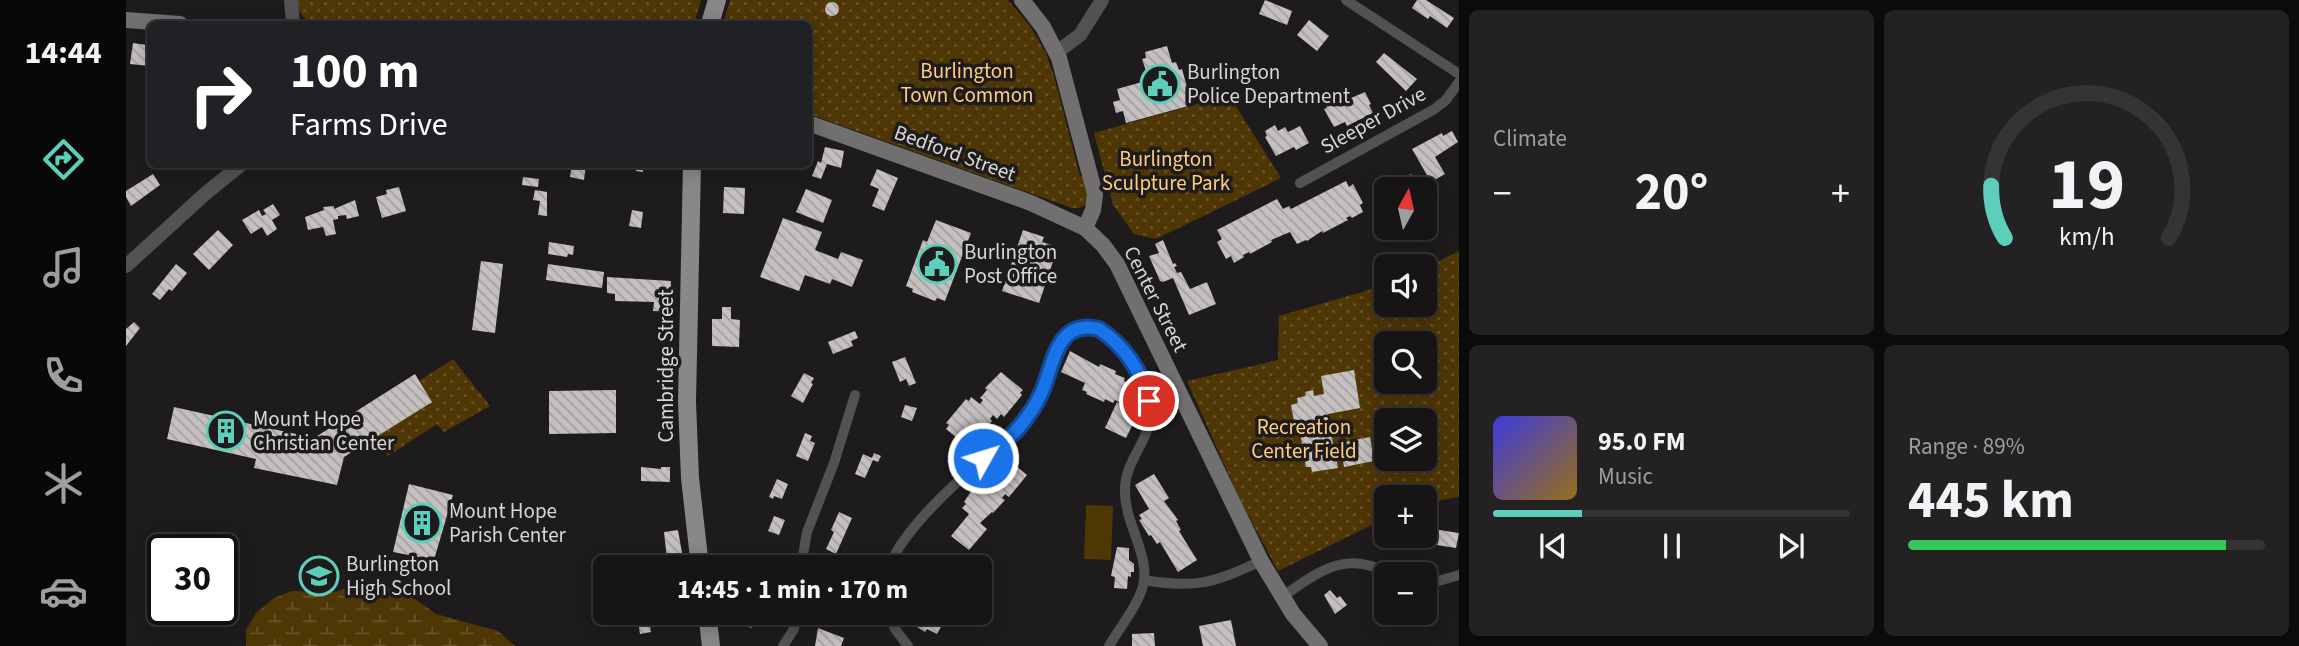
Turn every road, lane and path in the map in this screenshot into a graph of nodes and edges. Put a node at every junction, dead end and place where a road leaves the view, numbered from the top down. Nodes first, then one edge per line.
1 (292, 0) edge
2 (717, 0) edge
3 (1022, 0) edge
4 (1102, 0) edge
5 (1346, 0) edge
6 (126, 20) edge
7 (293, 21) edge
8 (711, 21) edge
9 (147, 22) edge
10 (1057, 52) junction
11 (1459, 74) edge
12 (1459, 82) edge
13 (812, 124) edge
14 (237, 168) edge
15 (692, 168) edge
16 (1300, 183) dead end
17 (1085, 228) junction
18 (126, 266) edge
19 (855, 395) dead end
20 (699, 555) edge
21 (803, 555) edge
22 (894, 555) edge
23 (1261, 561) junction
24 (1374, 568) edge
25 (1459, 575) edge
26 (1144, 580) junction
27 (1437, 581) edge
28 (1282, 597) junction
29 (708, 625) edge
30 (794, 625) edge
31 (893, 625) edge
32 (711, 646) edge
33 (783, 646) edge
34 (908, 646) edge
35 (1108, 646) edge
36 (1320, 646) edge

1 - 7 street
2 - 8 main road
3 - 10 main road
4 - 10 street
5 - 11 street
6 - 9 main road
10 - 17 main road
12 - 16 street, Sleeper Drive
13 - 17 main road, Bedford Street
14 - 18 street
15 - 20 main road, Cambridge Street
17 - 23 main road, Center Street
19 - 21 street
22 - 26 street
23 - 26 street
23 - 28 main road, Center Street
24 - 28 street
25 - 27 street
26 - 35 street
28 - 36 main road, Center Street
29 - 32 main road
30 - 33 street
31 - 34 street

